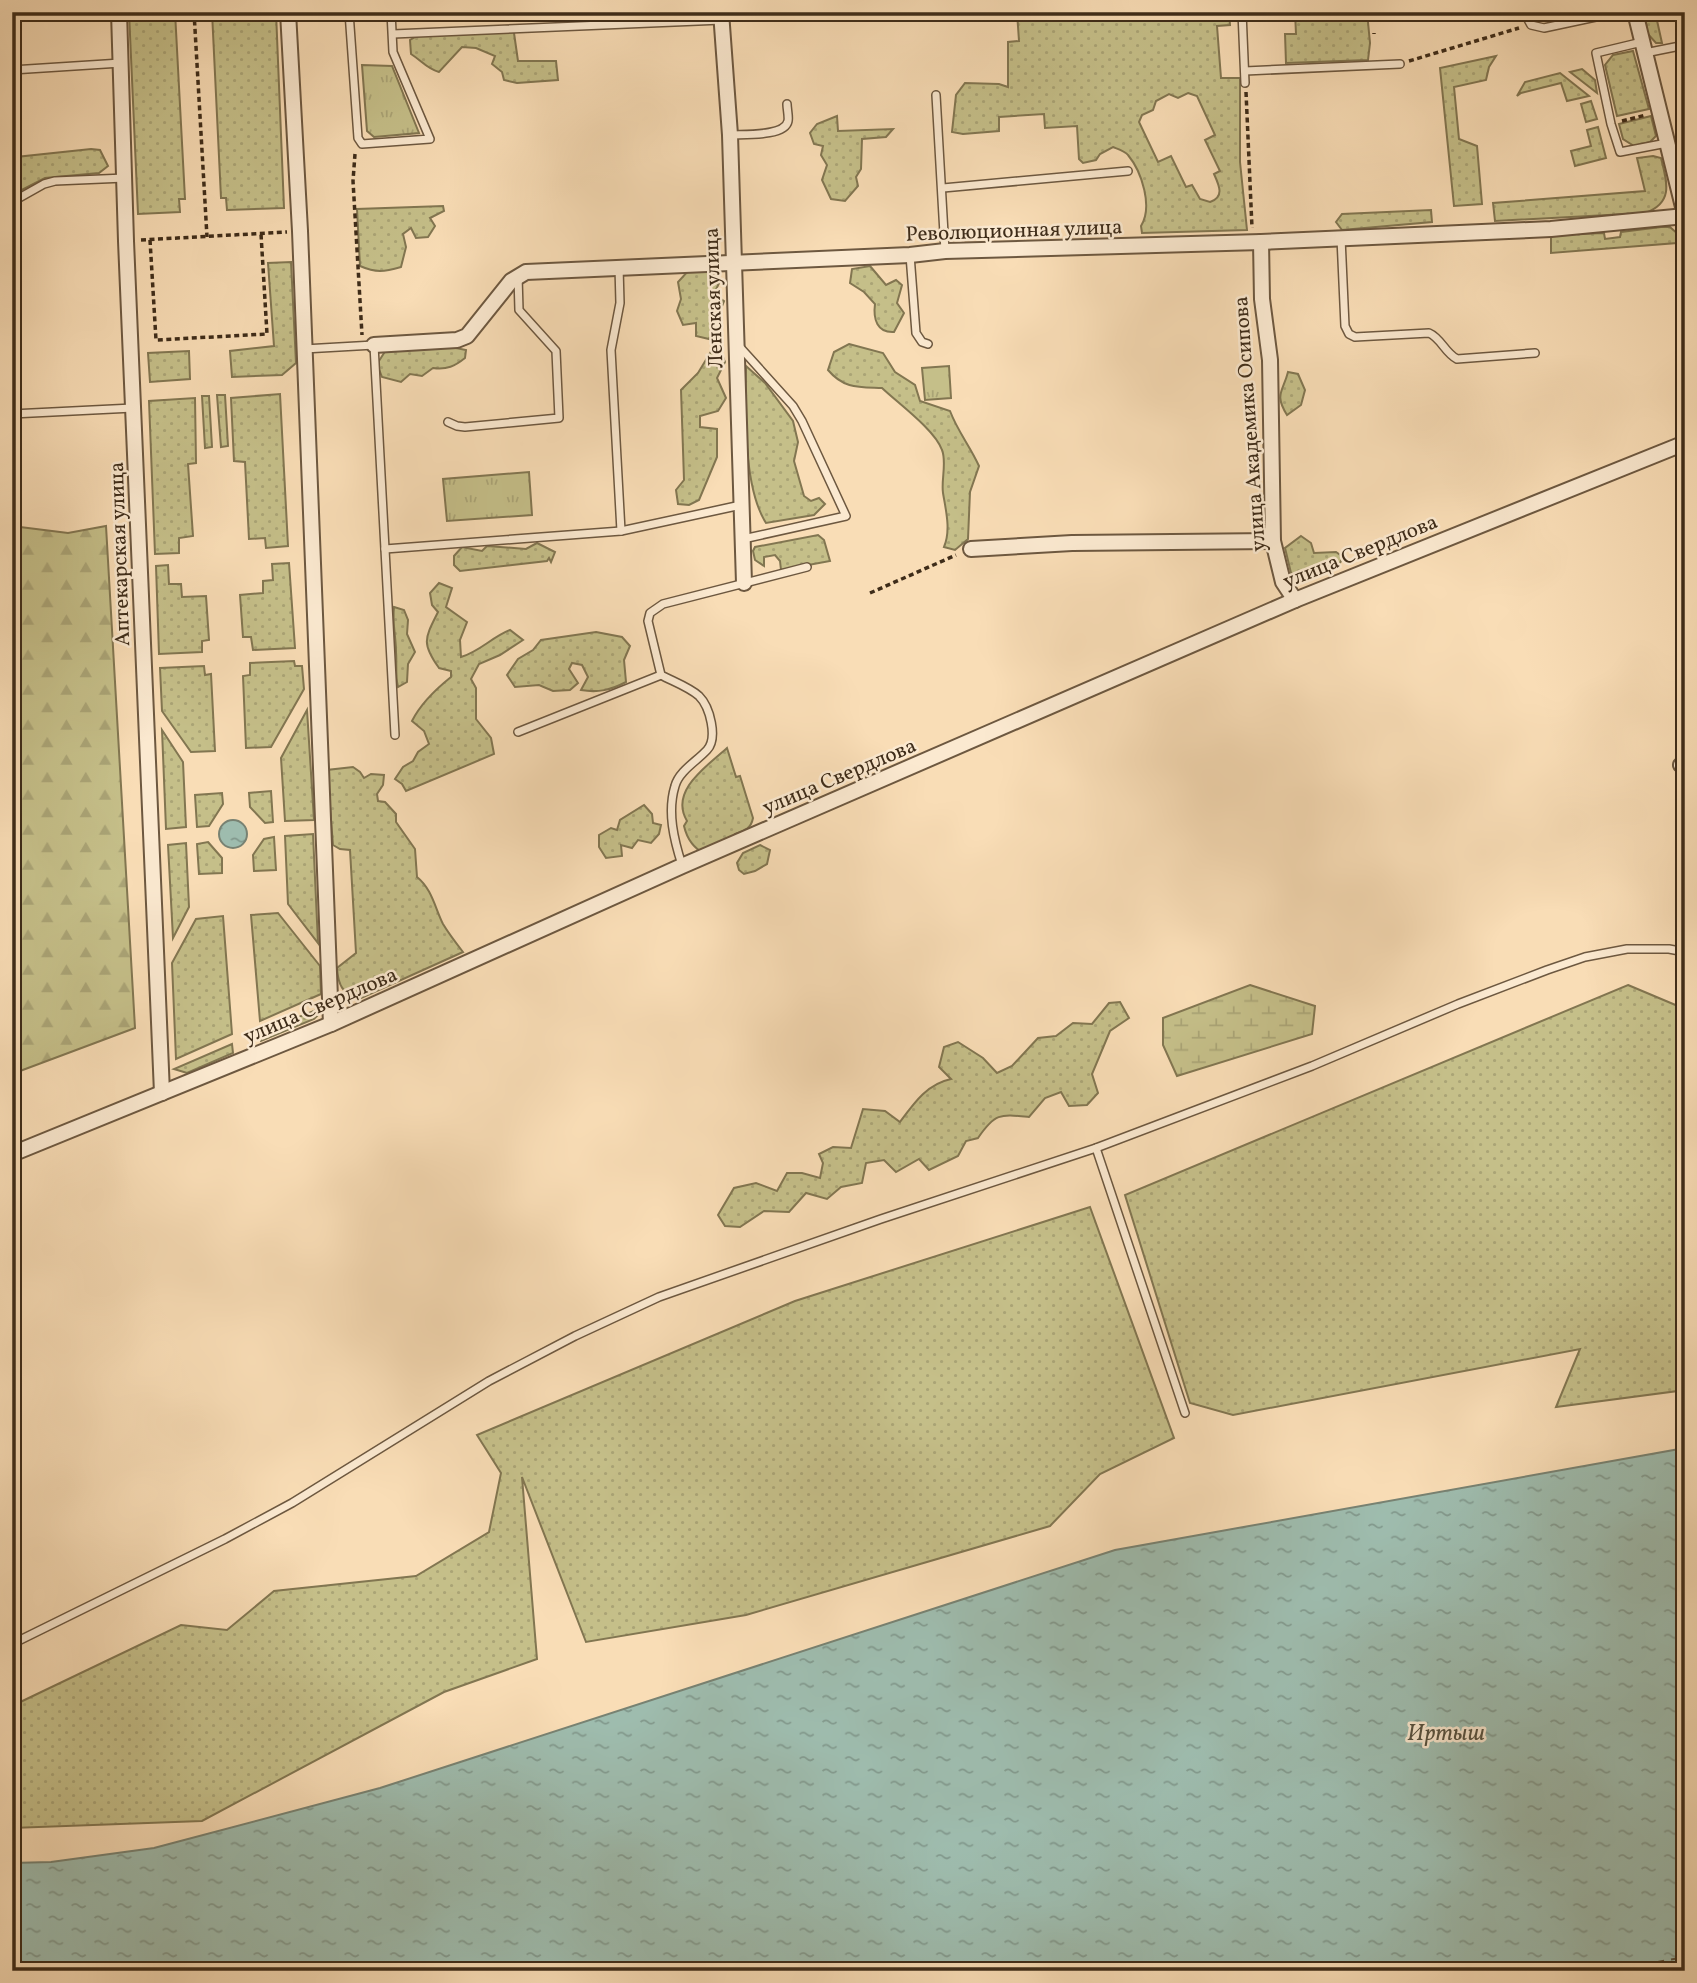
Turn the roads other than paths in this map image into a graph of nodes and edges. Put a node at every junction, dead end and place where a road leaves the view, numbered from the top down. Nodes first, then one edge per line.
1 (119, 12) edge
2 (288, 12) edge
3 (349, 12) edge
4 (391, 12) edge
5 (1242, 12) edge
6 (1524, 12) edge
7 (1619, 12) edge
8 (1635, 12) edge
9 (721, 16) edge
10 (393, 34) junction
11 (1685, 45) edge
12 (1644, 48) junction
13 (121, 63) junction
14 (1400, 64) road end
15 (12, 69) edge
16 (1245, 71) junction
17 (1245, 83) road end
18 (936, 95) dead end
19 (787, 104) dead end
20 (730, 135) junction
21 (1668, 143) junction
22 (1128, 171) dead end
23 (125, 178) junction
24 (943, 188) junction
25 (1682, 189) edge
26 (12, 202) edge
27 (1685, 215) edge
28 (1341, 239) junction
29 (1257, 242) junction
30 (945, 251) junction
31 (910, 255) junction
32 (733, 262) junction
33 (619, 267) junction
34 (518, 276) junction
35 (735, 341) junction
36 (929, 344) dead end
37 (368, 345) junction
38 (304, 349) junction
39 (1535, 353) dead end
40 (134, 408) junction
41 (12, 414) edge
42 (448, 422) dead end
43 (1685, 443) edge
44 (12, 492) edge
45 (741, 505) junction
46 (621, 531) junction
47 (742, 539) junction
48 (1273, 541) junction
49 (384, 549) junction
50 (971, 549) road end
51 (16, 561) road end
52 (807, 567) dead end
53 (744, 583) junction
54 (1295, 600) junction
55 (661, 675) junction
56 (518, 732) dead end
57 (395, 735) dead end
58 (682, 866) junction
59 (1685, 953) edge
60 (331, 1024) junction
61 (162, 1093) junction
62 (1096, 1148) junction
63 (12, 1154) edge
64 (1185, 1413) dead end
65 (12, 1644) edge

1 - 13 street, Аптекарская улица
2 - 38 street
3 - 10 lane
4 - 10 lane
5 - 16 lane
6 - 7 lane
8 - 12 street
9 - 10 lane
9 - 20 street, Ленская улица
11 - 12 lane
12 - 21 street
12 - 21 lane
13 - 15 lane
13 - 23 street, Аптекарская улица
14 - 16 lane
16 - 17 lane
18 - 24 lane
19 - 20 lane
20 - 32 street, Ленская улица
21 - 25 street
22 - 24 lane
23 - 26 lane
23 - 40 street, Аптекарская улица
24 - 30 lane
25 - 27 street
27 - 28 street, Революционная улица
28 - 29 street, Революционная улица
28 - 39 lane
29 - 30 street, Революционная улица
29 - 48 street, улица Академика Осипова
30 - 31 street, Революционная улица
31 - 32 street, Революционная улица
31 - 36 lane
32 - 33 street, Революционная улица
32 - 35 street, Ленская улица
33 - 34 street, Революционная улица
33 - 46 lane
34 - 37 street
34 - 42 lane
35 - 45 street, Ленская улица
35 - 47 lane
37 - 38 lane
37 - 49 lane
38 - 60 street
40 - 41 lane
40 - 61 street, Аптекарская улица
43 - 54 street, улица Свердлова
44 - 51 lane
45 - 46 lane
45 - 47 street, Ленская улица
46 - 49 lane
47 - 53 street, Ленская улица
48 - 50 street
48 - 54 street, улица Академика Осипова
49 - 57 lane
52 - 53 lane
53 - 55 lane
54 - 58 street, улица Свердлова
55 - 56 lane
55 - 58 lane
58 - 60 street, улица Свердлова
59 - 62 lane
60 - 61 street, улица Свердлова
61 - 63 street, улица Свердлова
62 - 64 lane
62 - 65 lane

